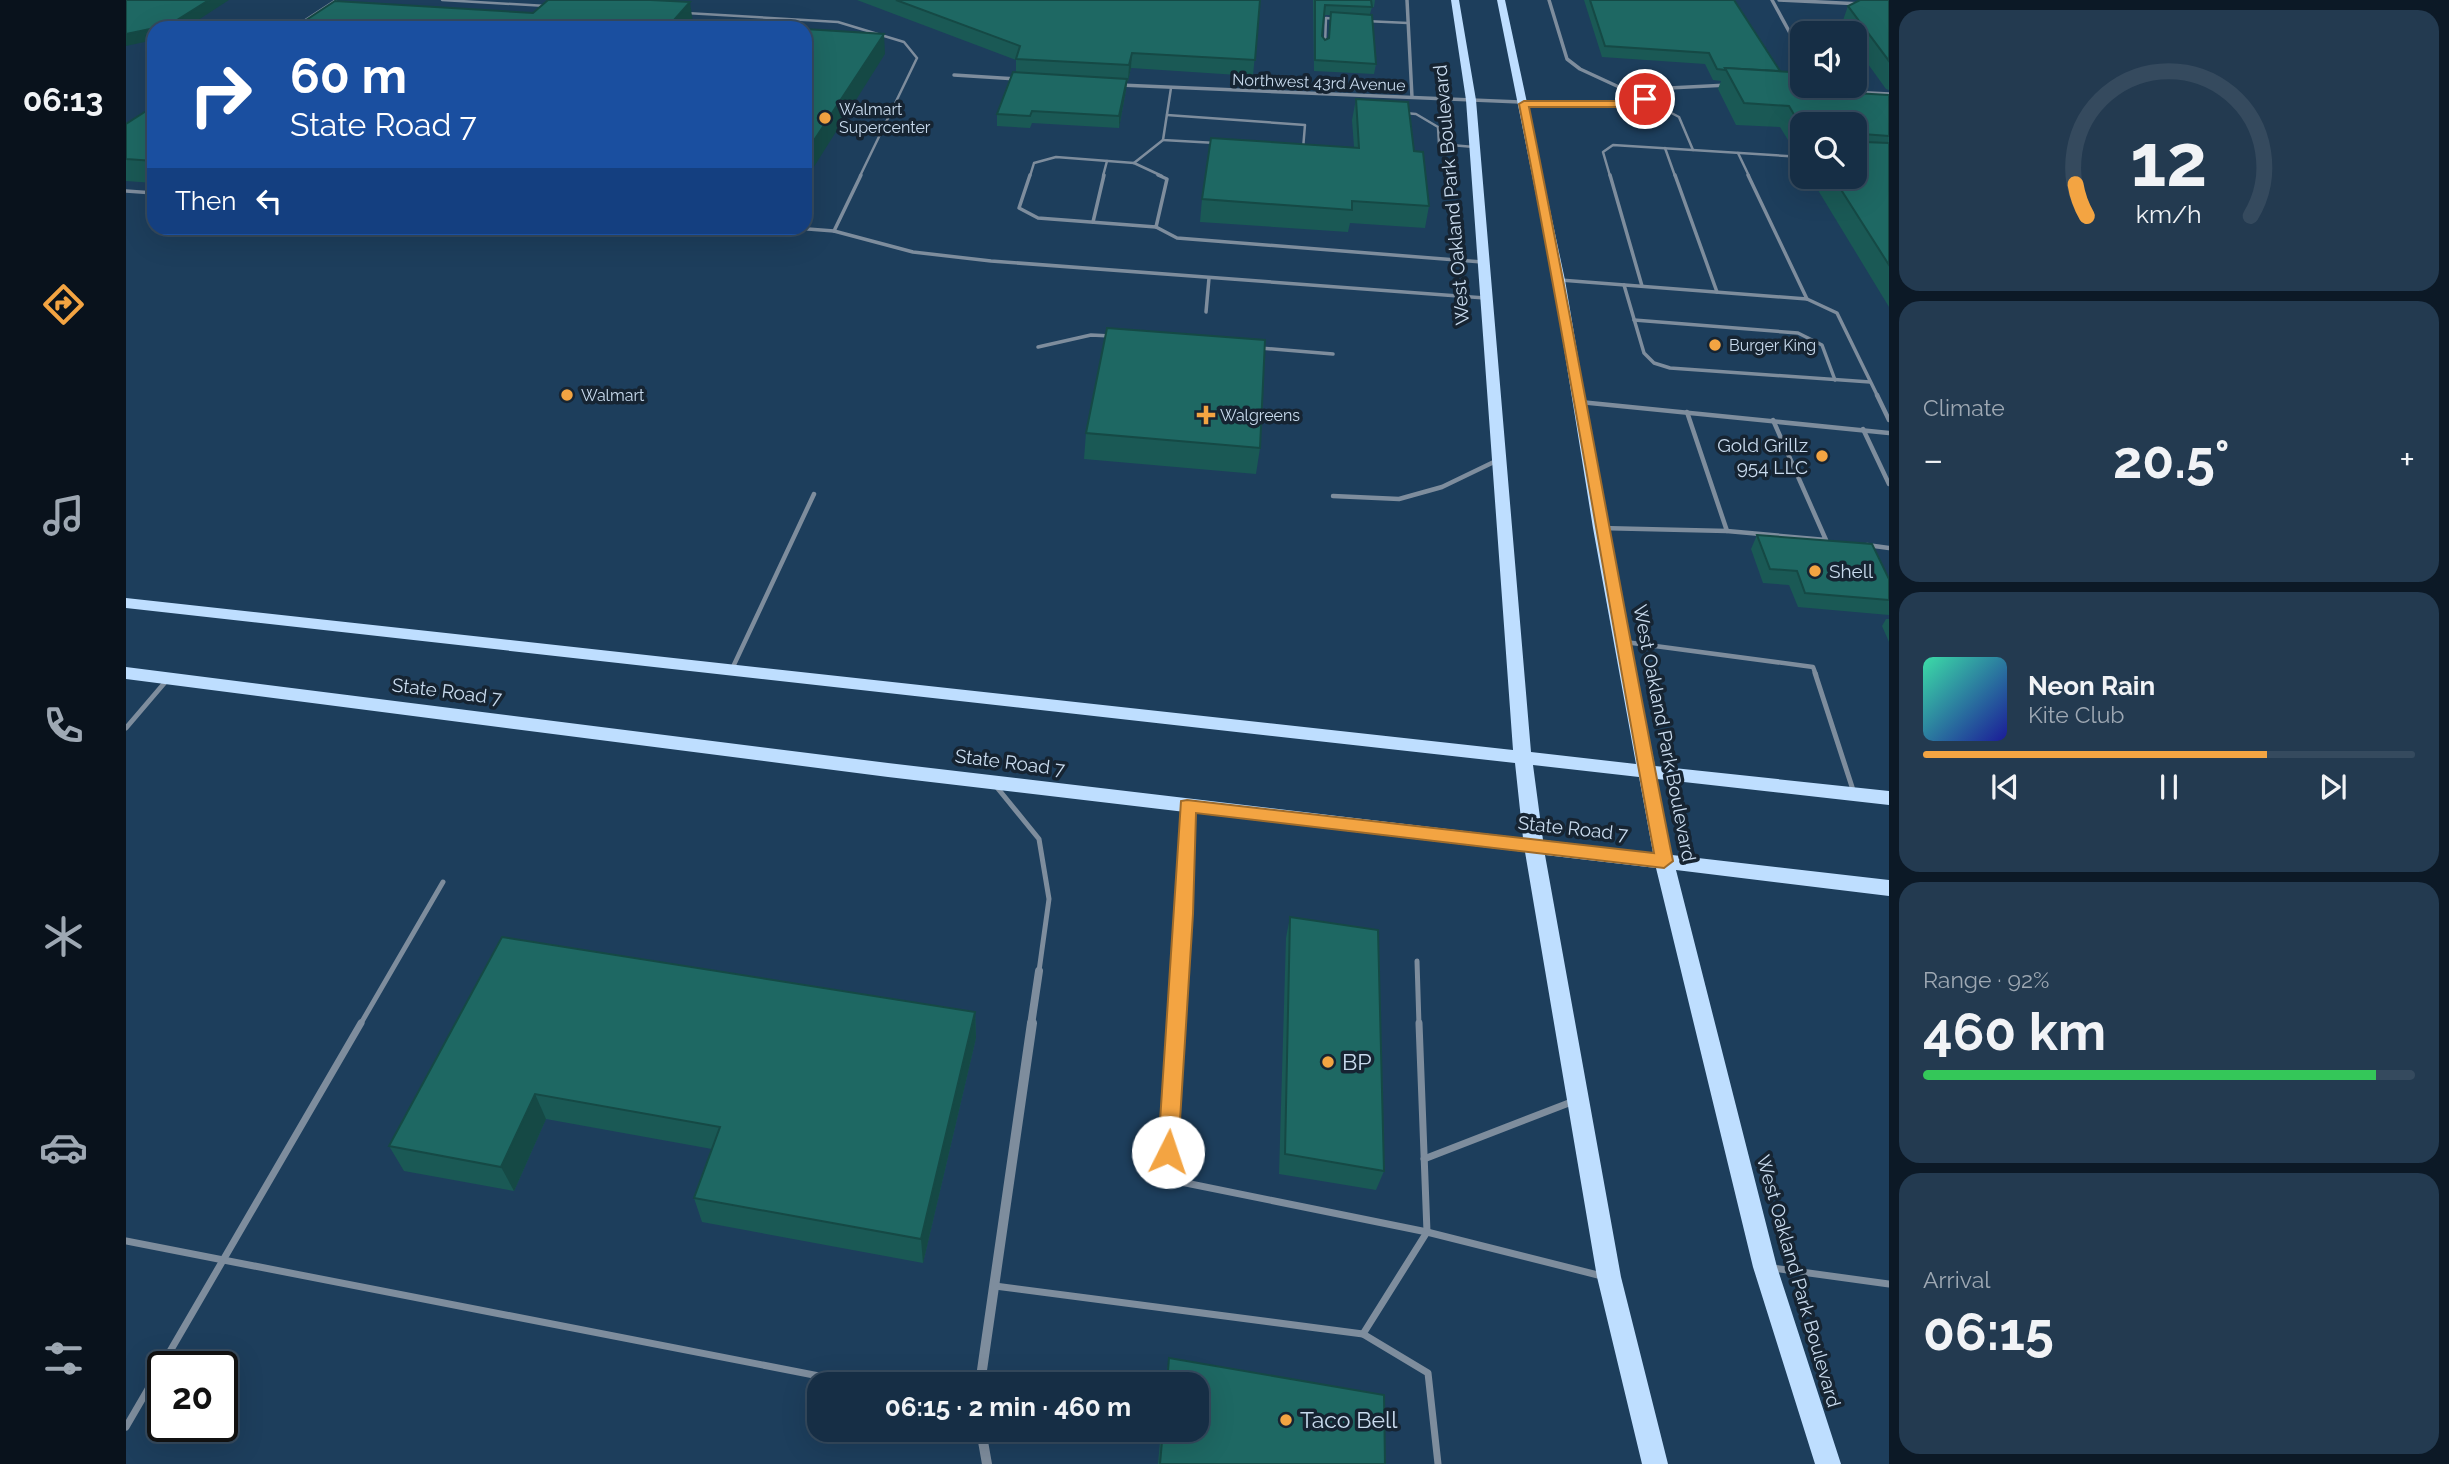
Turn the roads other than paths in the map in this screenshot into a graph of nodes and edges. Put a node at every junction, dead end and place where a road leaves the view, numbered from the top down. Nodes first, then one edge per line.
1 (336, 0) edge
2 (442, 0) edge
3 (1406, 0) edge
4 (1455, 0) edge
5 (1501, 0) edge
6 (1549, 0) edge
7 (1772, 0) edge
8 (1779, 0) edge
9 (1875, 5) edge
10 (551, 6) edge
11 (674, 13) edge
12 (1338, 19) edge
13 (1362, 20) edge
14 (304, 21) edge
15 (1408, 23) junction
16 (1790, 33) edge
17 (1324, 47) edge
18 (954, 75) dead end
19 (1022, 79) edge
20 (1117, 85) edge
21 (1741, 86) edge
22 (1171, 88) junction
23 (1782, 88) edge
24 (1790, 88) edge
25 (1867, 92) edge
26 (1363, 93) junction
27 (1889, 94) edge
28 (1412, 97) junction
29 (1645, 99) junction
30 (1471, 100) junction
31 (1363, 104) edge
32 (1524, 104) junction
33 (1403, 113) edge
34 (1167, 115) junction
35 (1163, 140) junction
36 (1228, 144) edge
37 (1475, 147) junction
38 (1292, 148) edge
39 (1665, 148) junction
40 (1693, 150) junction
41 (1738, 153) junction
42 (1790, 156) edge
43 (1107, 161) junction
44 (1134, 163) junction
45 (126, 191) edge
46 (147, 192) edge
47 (1093, 222) junction
48 (1156, 226) junction
49 (812, 229) edge
50 (835, 231) junction
51 (1482, 262) junction
52 (1209, 278) junction
53 (1559, 280) junction
54 (1624, 285) junction
55 (1642, 286) junction
56 (1717, 292) junction
57 (1485, 299) junction
58 (1807, 299) junction
59 (1206, 312) dead end
60 (1634, 320) junction
61 (1118, 337) edge
62 (1038, 347) dead end
63 (1252, 348) edge
64 (1333, 354) dead end
65 (1835, 380) junction
66 (1870, 382) junction
67 (1580, 402) junction
68 (1687, 412) junction
69 (1773, 420) junction
70 (1889, 420) edge
71 (1863, 429) junction
72 (1889, 433) edge
73 (1498, 460) junction
74 (1889, 484) edge
75 (814, 494) dead end
76 (1333, 496) dead end
77 (1601, 528) junction
78 (1727, 531) junction
79 (1826, 540) junction
80 (1838, 542) edge
81 (1864, 545) edge
82 (1889, 548) edge
83 (126, 603) edge
84 (1622, 642) junction
85 (732, 671) junction
86 (126, 673) edge
87 (168, 678) junction
88 (126, 728) edge
89 (1523, 759) junction
90 (1646, 772) junction
91 (993, 783) junction
92 (1854, 794) junction
93 (1889, 798) edge
94 (1187, 806) junction
95 (1534, 847) junction
96 (1664, 861) junction
97 (443, 882) dead end
98 (1889, 888) edge
99 (1417, 961) dead end
100 (1038, 971) joint
101 (1577, 1100) junction
102 (1424, 1159) junction
103 (1427, 1232) junction
104 (126, 1241) edge
105 (226, 1260) junction
106 (1765, 1267) junction
107 (1609, 1277) junction
108 (1889, 1284) edge
109 (994, 1286) junction
110 (1363, 1334) junction
111 (982, 1372) edge
112 (807, 1374) edge
113 (126, 1427) edge
114 (983, 1442) edge
115 (987, 1464) edge
116 (1438, 1464) edge
117 (1655, 1464) edge
118 (1828, 1464) edge

1 - 14 lane
2 - 10 lane
3 - 15 street
4 - 30 main road, West Oakland Park Boulevard
5 - 32 main road, West Oakland Park Boulevard
6 - 29 street
7 - 16 street
8 - 9 street
11 - 50 lane
12 - 17 lane
13 - 15 lane
15 - 28 street
18 - 19 street
20 - 22 street, Northwest 43rd Avenue
21 - 29 street, Northwest 43rd Avenue
22 - 26 street, Northwest 43rd Avenue
22 - 34 lane
23 - 24 street
25 - 27 street
26 - 28 street, Northwest 43rd Avenue
26 - 31 lane
28 - 30 street, Northwest 43rd Avenue
29 - 32 street, Northwest 43rd Avenue
29 - 40 lane
30 - 32 street, Northwest 43rd Avenue
30 - 37 main road, West Oakland Park Boulevard
32 - 53 main road, West Oakland Park Boulevard
33 - 37 lane
34 - 35 lane
34 - 38 lane
35 - 36 lane
35 - 44 lane
37 - 51 main road, West Oakland Park Boulevard
39 - 40 lane
39 - 55 lane
39 - 56 lane
40 - 41 lane
41 - 42 lane
41 - 58 lane
43 - 44 lane
43 - 47 lane
43 - 47 lane
44 - 48 lane
45 - 46 lane
47 - 48 lane
48 - 51 lane
49 - 50 lane
50 - 52 lane
51 - 57 main road, West Oakland Park Boulevard
52 - 57 lane
52 - 59 lane
53 - 54 lane
53 - 67 main road, West Oakland Park Boulevard
54 - 55 lane
54 - 60 lane
55 - 56 lane
56 - 58 lane
57 - 73 main road, West Oakland Park Boulevard
58 - 66 lane
60 - 65 lane
60 - 65 lane
61 - 62 lane
63 - 64 lane
65 - 66 lane
66 - 70 lane
67 - 68 lane
67 - 77 main road, West Oakland Park Boulevard
68 - 69 lane
68 - 78 lane
69 - 71 lane
69 - 79 lane
71 - 72 lane
71 - 74 lane
73 - 76 lane
73 - 89 main road, West Oakland Park Boulevard
75 - 85 lane
77 - 78 lane
77 - 84 main road, West Oakland Park Boulevard
78 - 79 lane
79 - 80 lane
81 - 82 lane
83 - 85 main road
84 - 90 main road, West Oakland Park Boulevard
84 - 92 lane
85 - 89 main road
86 - 87 main road, State Road 7
87 - 88 lane
87 - 91 main road, State Road 7
89 - 90 main road
89 - 95 main road, West Oakland Park Boulevard
90 - 92 main road
90 - 96 main road, West Oakland Park Boulevard
91 - 94 main road, State Road 7
91 - 100 lane
92 - 93 main road
94 - 95 main road, State Road 7
94 - 103 lane
95 - 96 main road, State Road 7
95 - 101 main road, West Oakland Park Boulevard
96 - 98 main road, State Road 7
96 - 106 main road, West Oakland Park Boulevard
97 - 105 lane
99 - 102 lane
100 - 109 street
101 - 102 lane
101 - 107 main road, West Oakland Park Boulevard
102 - 103 lane
103 - 107 lane
103 - 110 lane
104 - 105 lane
105 - 112 lane
105 - 113 lane
106 - 108 lane
106 - 118 main road, West Oakland Park Boulevard
107 - 117 main road, West Oakland Park Boulevard
109 - 110 lane
109 - 111 street
110 - 116 lane
114 - 115 street

